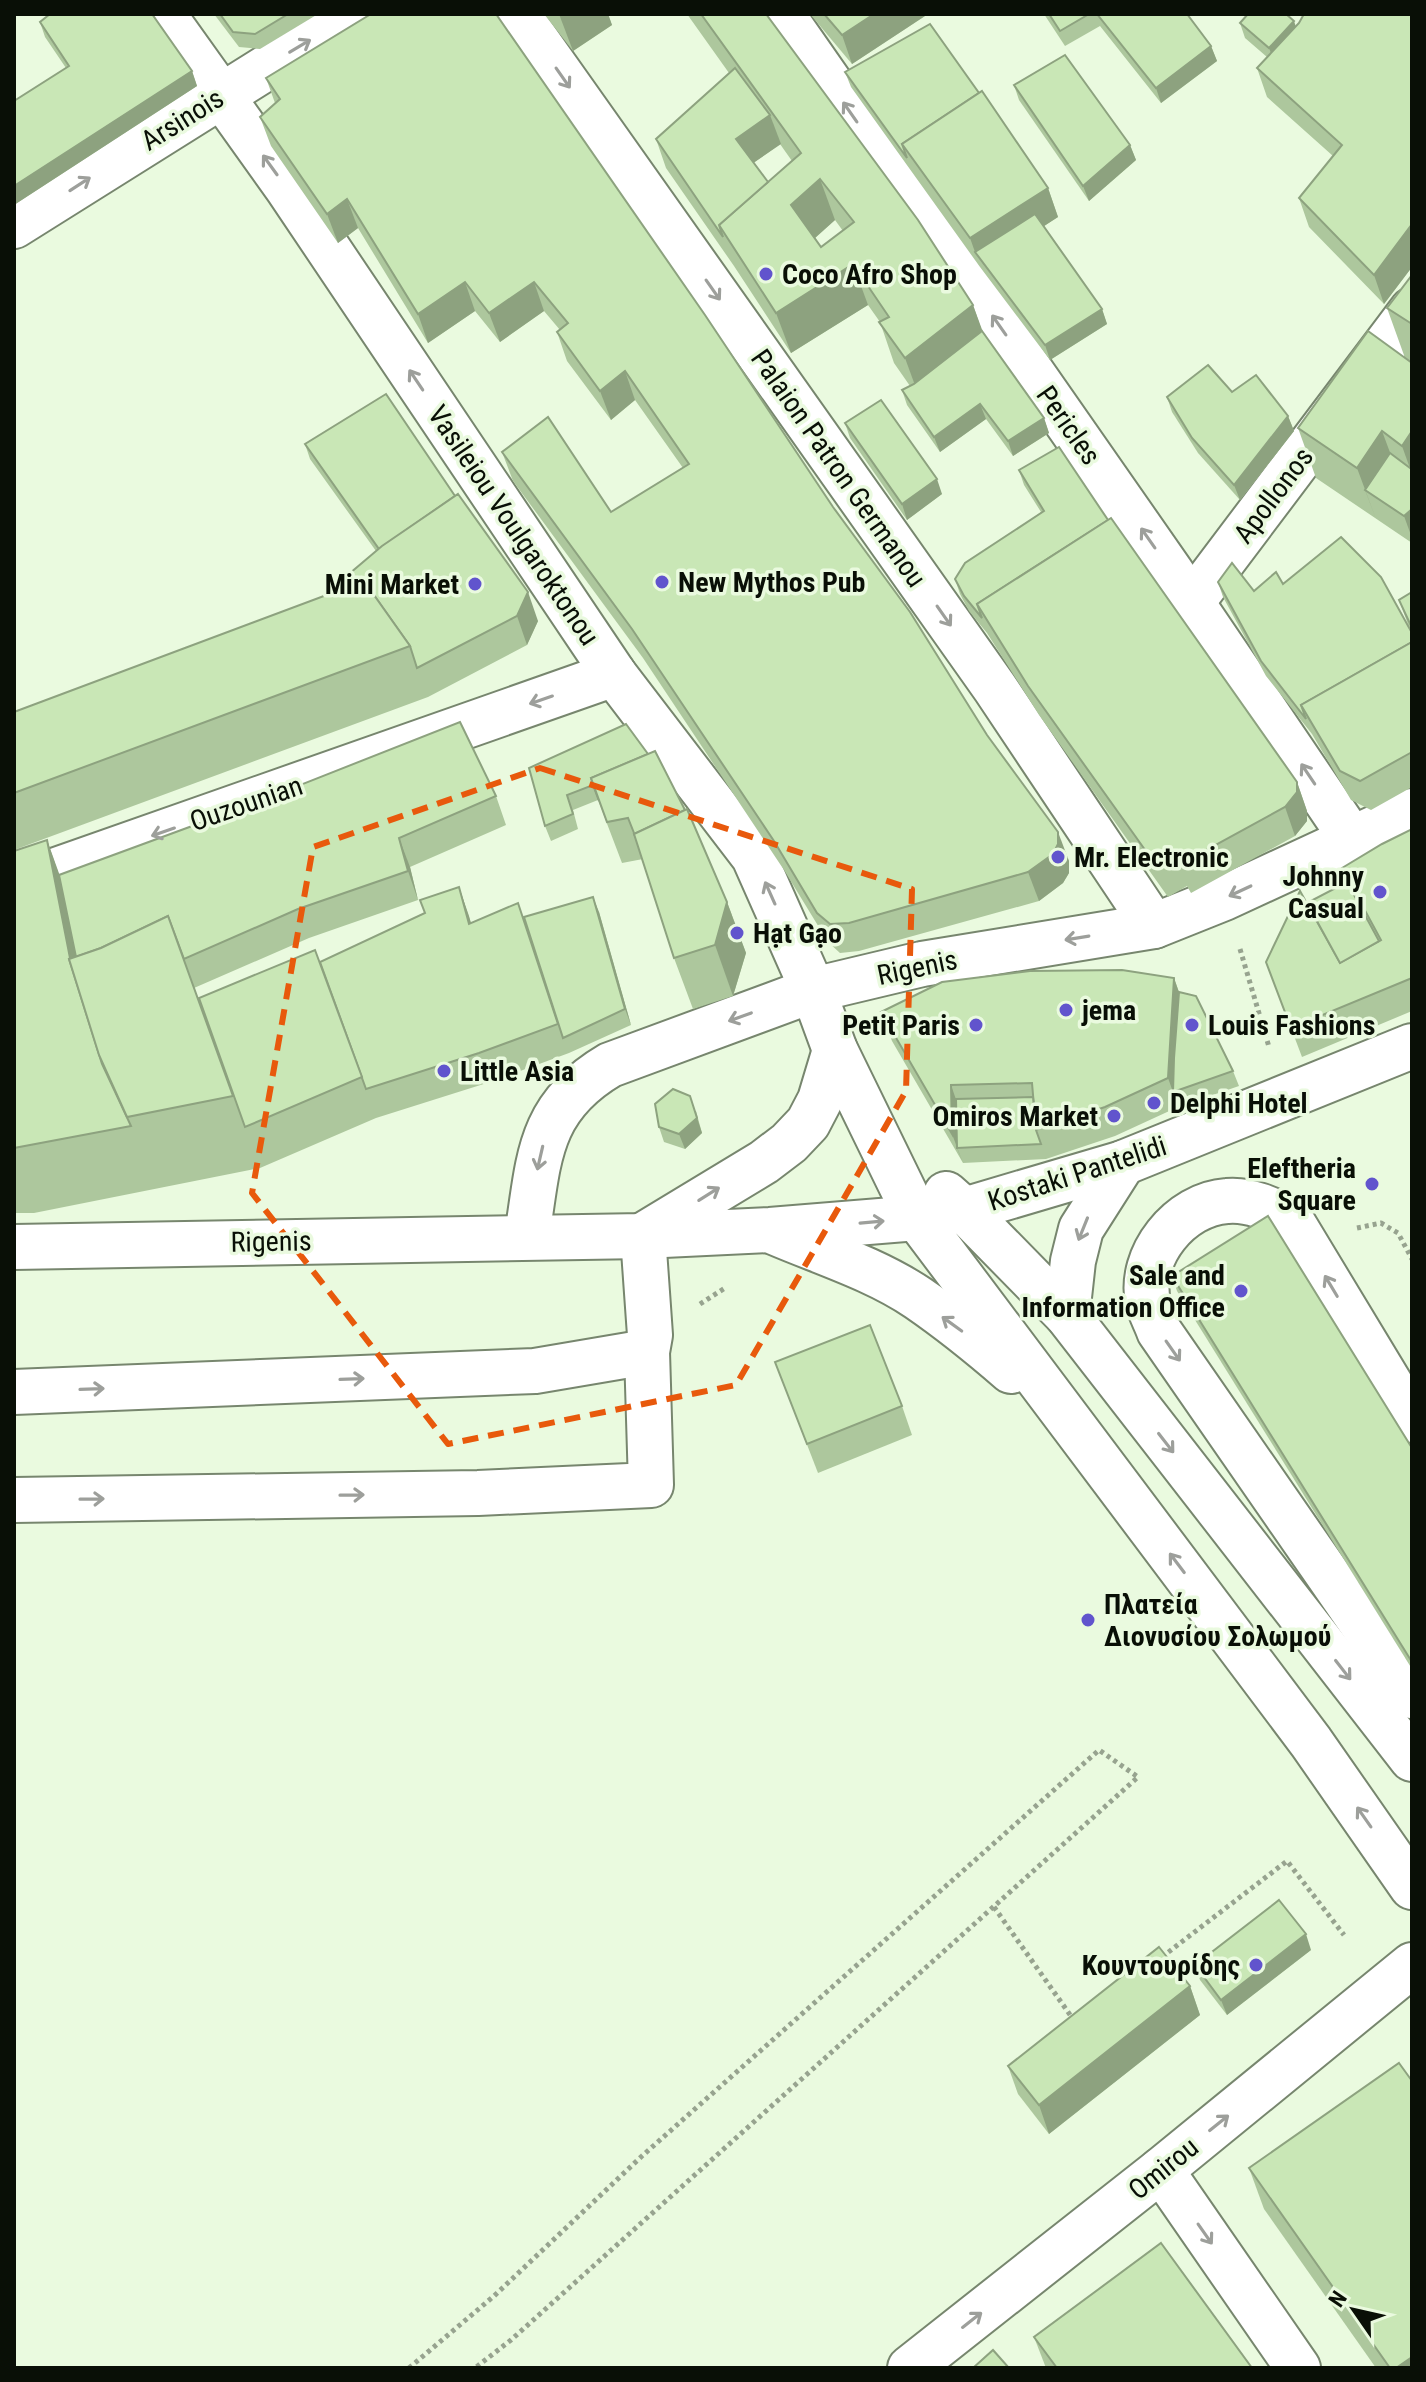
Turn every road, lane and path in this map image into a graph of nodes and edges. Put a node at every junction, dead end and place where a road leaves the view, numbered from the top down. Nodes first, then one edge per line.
1 (163, 14) edge
2 (352, 14) edge
3 (518, 14) edge
4 (782, 14) edge
5 (220, 95) junction
6 (14, 226) edge
7 (1412, 310) edge
8 (1192, 602) junction
9 (614, 674) junction
10 (1412, 811) edge
11 (1352, 839) junction
12 (14, 885) edge
13 (1224, 898) junction
14 (1154, 926) junction
15 (813, 990) junction
16 (1412, 1046) edge
17 (835, 1050) junction
18 (1285, 1098) junction
19 (879, 1139) junction
20 (1123, 1163) junction
21 (964, 1210) junction
22 (917, 1218) junction
23 (770, 1230) junction
24 (1348, 1230) dead end
25 (527, 1236) junction
26 (643, 1236) junction
27 (14, 1247) edge
28 (1412, 1259) edge
29 (1067, 1315) junction
30 (647, 1352) junction
31 (14, 1392) edge
32 (1412, 1420) edge
33 (1076, 1428) junction
34 (14, 1500) edge
35 (1412, 1696) edge
36 (1412, 1759) edge
37 (1411, 1884) edge
38 (994, 1907) junction
39 (1344, 1935) dead end
40 (1412, 1965) edge
41 (1150, 1966) edge
42 (1076, 2023) edge
43 (1161, 2170) junction
44 (409, 2368) edge
45 (475, 2368) edge
46 (910, 2368) edge
47 (1298, 2368) edge

1 - 5 street, Vasileiou Voulgaroktonou
5 -> 2 street, Arsinois
3 -> 14 street, Palaion Patron Germanou
8 -> 4 street, Pericles
6 -> 5 street, Arsinois
9 -> 5 street, Vasileiou Voulgaroktonou
7 - 8 street, Apollonos
11 -> 8 street, Pericles
9 -> 12 street, Ouzounian
15 -> 9 street, Vasileiou Voulgaroktonou
10 - 11 street, Rigenis
11 -> 13 street, Rigenis
13 - 14 street, Rigenis
13 - 18 path
14 -> 15 street, Rigenis
15 - 17 street, Vasileiou Voulgaroktonou
15 -> 25 street, Rigenis
16 - 18 street, Kostaki Pantelidi
17 - 19 street, Vasileiou Voulgaroktonou
26 -> 17 street
18 - 20 street, Kostaki Pantelidi
19 - 21 street, Vasileiou Voulgaroktonou
19 - 22 street, Vasileiou Voulgaroktonou
20 - 21 street, Kostaki Pantelidi
20 -> 29 street
21 - 22 street, Rigenis
21 - 29 street
23 -> 22 street, Rigenis
22 - 33 street
23 - 26 street, Rigenis
33 -> 23 street
24 - 28 path
25 - 26 street, Rigenis
25 - 27 street, Rigenis
26 - 30 street
29 -> 36 street
31 -> 30 street
34 -> 30 street
32 -> 35 street
37 -> 33 street
38 - 42 path
38 - 44 path
38 - 45 path
39 - 41 path
43 -> 40 street, Omirou
46 -> 43 street, Omirou
43 -> 47 street

